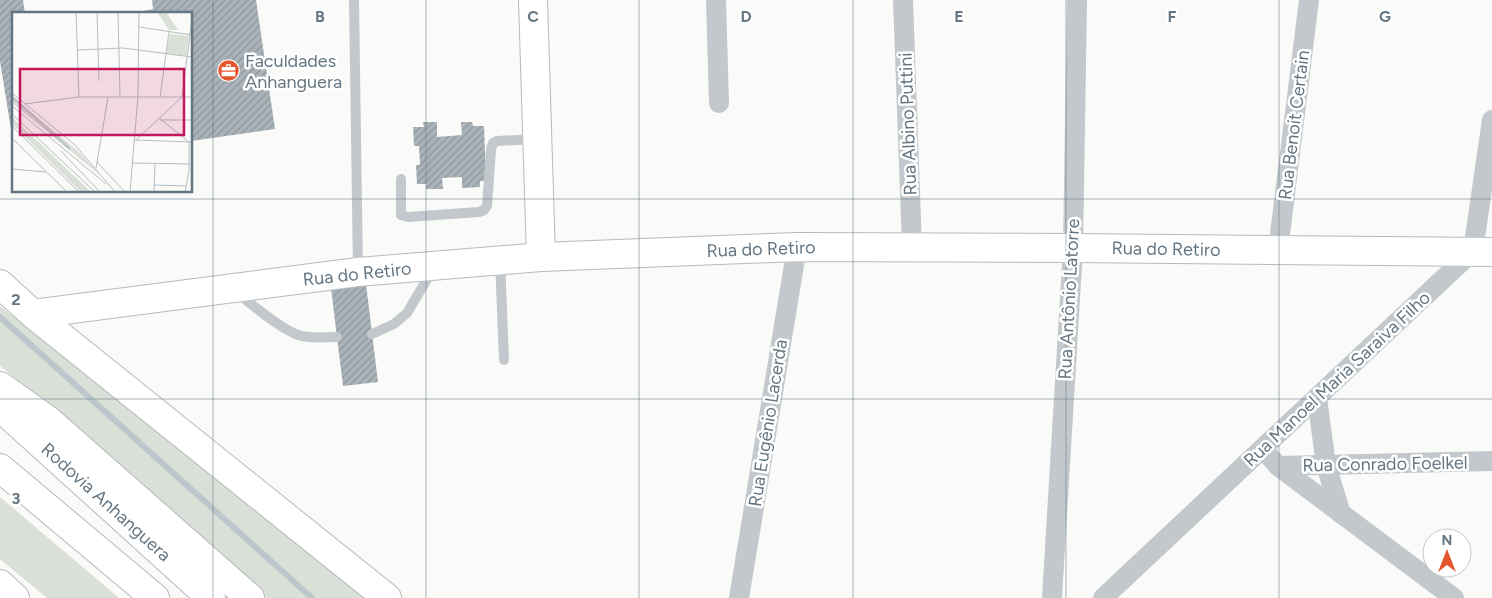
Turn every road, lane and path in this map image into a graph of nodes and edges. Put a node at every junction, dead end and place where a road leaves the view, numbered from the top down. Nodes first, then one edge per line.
1 (354, 0) edge
2 (532, 0) edge
3 (716, 0) edge
4 (903, 0) edge
5 (1077, 0) edge
6 (1309, 0) edge
7 (719, 103) dead end
8 (1492, 120) edge
9 (537, 139) junction
10 (401, 180) dead end
11 (797, 247) junction
12 (912, 247) junction
13 (1073, 248) junction
14 (1278, 250) junction
15 (1483, 252) edge
16 (541, 257) junction
17 (500, 260) junction
18 (435, 266) junction
19 (358, 272) junction
20 (0, 284) edge
21 (231, 288) junction
22 (33, 314) junction
23 (372, 334) dead end
24 (337, 337) dead end
25 (504, 360) dead end
26 (0, 386) edge
27 (1317, 398) junction
28 (0, 407) edge
29 (1263, 449) junction
30 (1492, 461) edge
31 (1326, 465) junction
32 (1278, 466) junction
33 (0, 468) edge
34 (1342, 514) junction
35 (0, 584) edge
36 (15, 598) edge
37 (155, 598) edge
38 (211, 598) edge
39 (250, 598) edge
40 (388, 598) edge
41 (739, 598) edge
42 (1052, 598) edge
43 (1103, 598) edge
44 (1454, 598) edge

1 - 19 lane
2 - 9 main road
3 - 7 street
4 - 12 street, Rua Albino Puttini
5 - 13 street, Rua Antônio Latorre
6 - 14 street, Rua Benoit Certain
8 - 15 street
9 - 10 lane
9 - 16 main road
11 - 12 main road, Rua do Retiro
11 - 16 main road, Rua do Retiro
11 - 41 street, Rua Eugênio Lacerda
12 - 13 main road, Rua do Retiro
13 - 14 main road, Rua do Retiro
13 - 42 street, Rua Antônio Latorre
14 - 15 main road, Rua do Retiro
15 - 27 street, Rua Manoel Maria Saraiva Filho
16 - 17 main road, Rua do Retiro
17 - 18 main road, Rua do Retiro
17 - 25 lane
18 - 19 main road, Rua do Retiro
18 - 23 lane
19 - 21 main road, Rua do Retiro
20 - 22 main road
21 - 22 main road, Rua do Retiro
21 - 24 lane
22 - 40 main road
26 - 39 main road
27 - 29 street, Rua Manoel Maria Saraiva Filho
27 - 31 street
28 - 38 main road, Rodovia Anhanguera
29 - 32 street
29 - 43 street, Rua Manoel Maria Saraiva Filho
30 - 31 street, Rua Conrado Foelkel
31 - 32 street, Rua Conrado Foelkel
31 - 34 street
32 - 34 street
33 - 37 main road
34 - 44 street
35 - 36 main road

